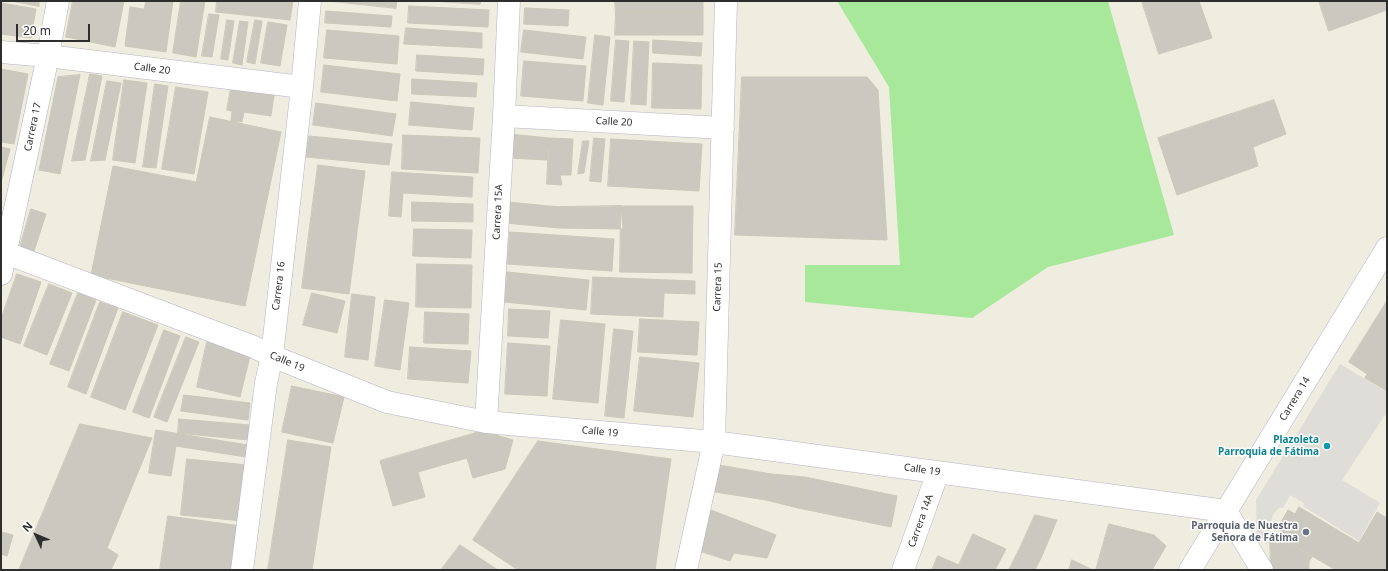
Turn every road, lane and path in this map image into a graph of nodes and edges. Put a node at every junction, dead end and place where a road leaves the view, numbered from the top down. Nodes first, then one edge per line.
1 (58, 1) edge
2 (310, 1) edge
3 (509, 1) edge
4 (726, 1) edge
5 (1, 52) edge
6 (48, 56) junction
7 (302, 87) junction
8 (504, 116) junction
9 (723, 128) junction
10 (1387, 248) edge
11 (4, 252) edge
12 (1, 274) edge
13 (272, 356) junction
14 (486, 422) junction
15 (714, 442) junction
16 (938, 472) junction
17 (1226, 511) junction
18 (242, 570) edge
19 (686, 570) edge
20 (903, 570) edge
21 (1190, 570) edge
22 (1262, 570) edge

1 - 6 street, Carrera 17
2 - 7 street, Carrera 16
3 - 8 street, Carrera 15A
4 - 9 street, Carrera 15
5 - 6 street, Calle 20
6 - 7 street, Calle 20
6 - 11 street, Carrera 17
7 - 13 street, Carrera 16
8 - 9 street, Calle 20
8 - 14 street, Carrera 15A
9 - 15 street, Carrera 15
10 - 17 street, Carrera 14
11 - 12 street, Carrera 17
11 - 13 street, Calle 19
13 - 14 street, Calle 19
13 - 18 street, Carrera 16
14 - 15 street, Calle 19
15 - 16 street, Calle 19
15 - 19 street, Carrera 15
16 - 17 street, Calle 19
16 - 20 street, Carrera 14A
17 - 21 street, Carrera 14
17 - 22 street

